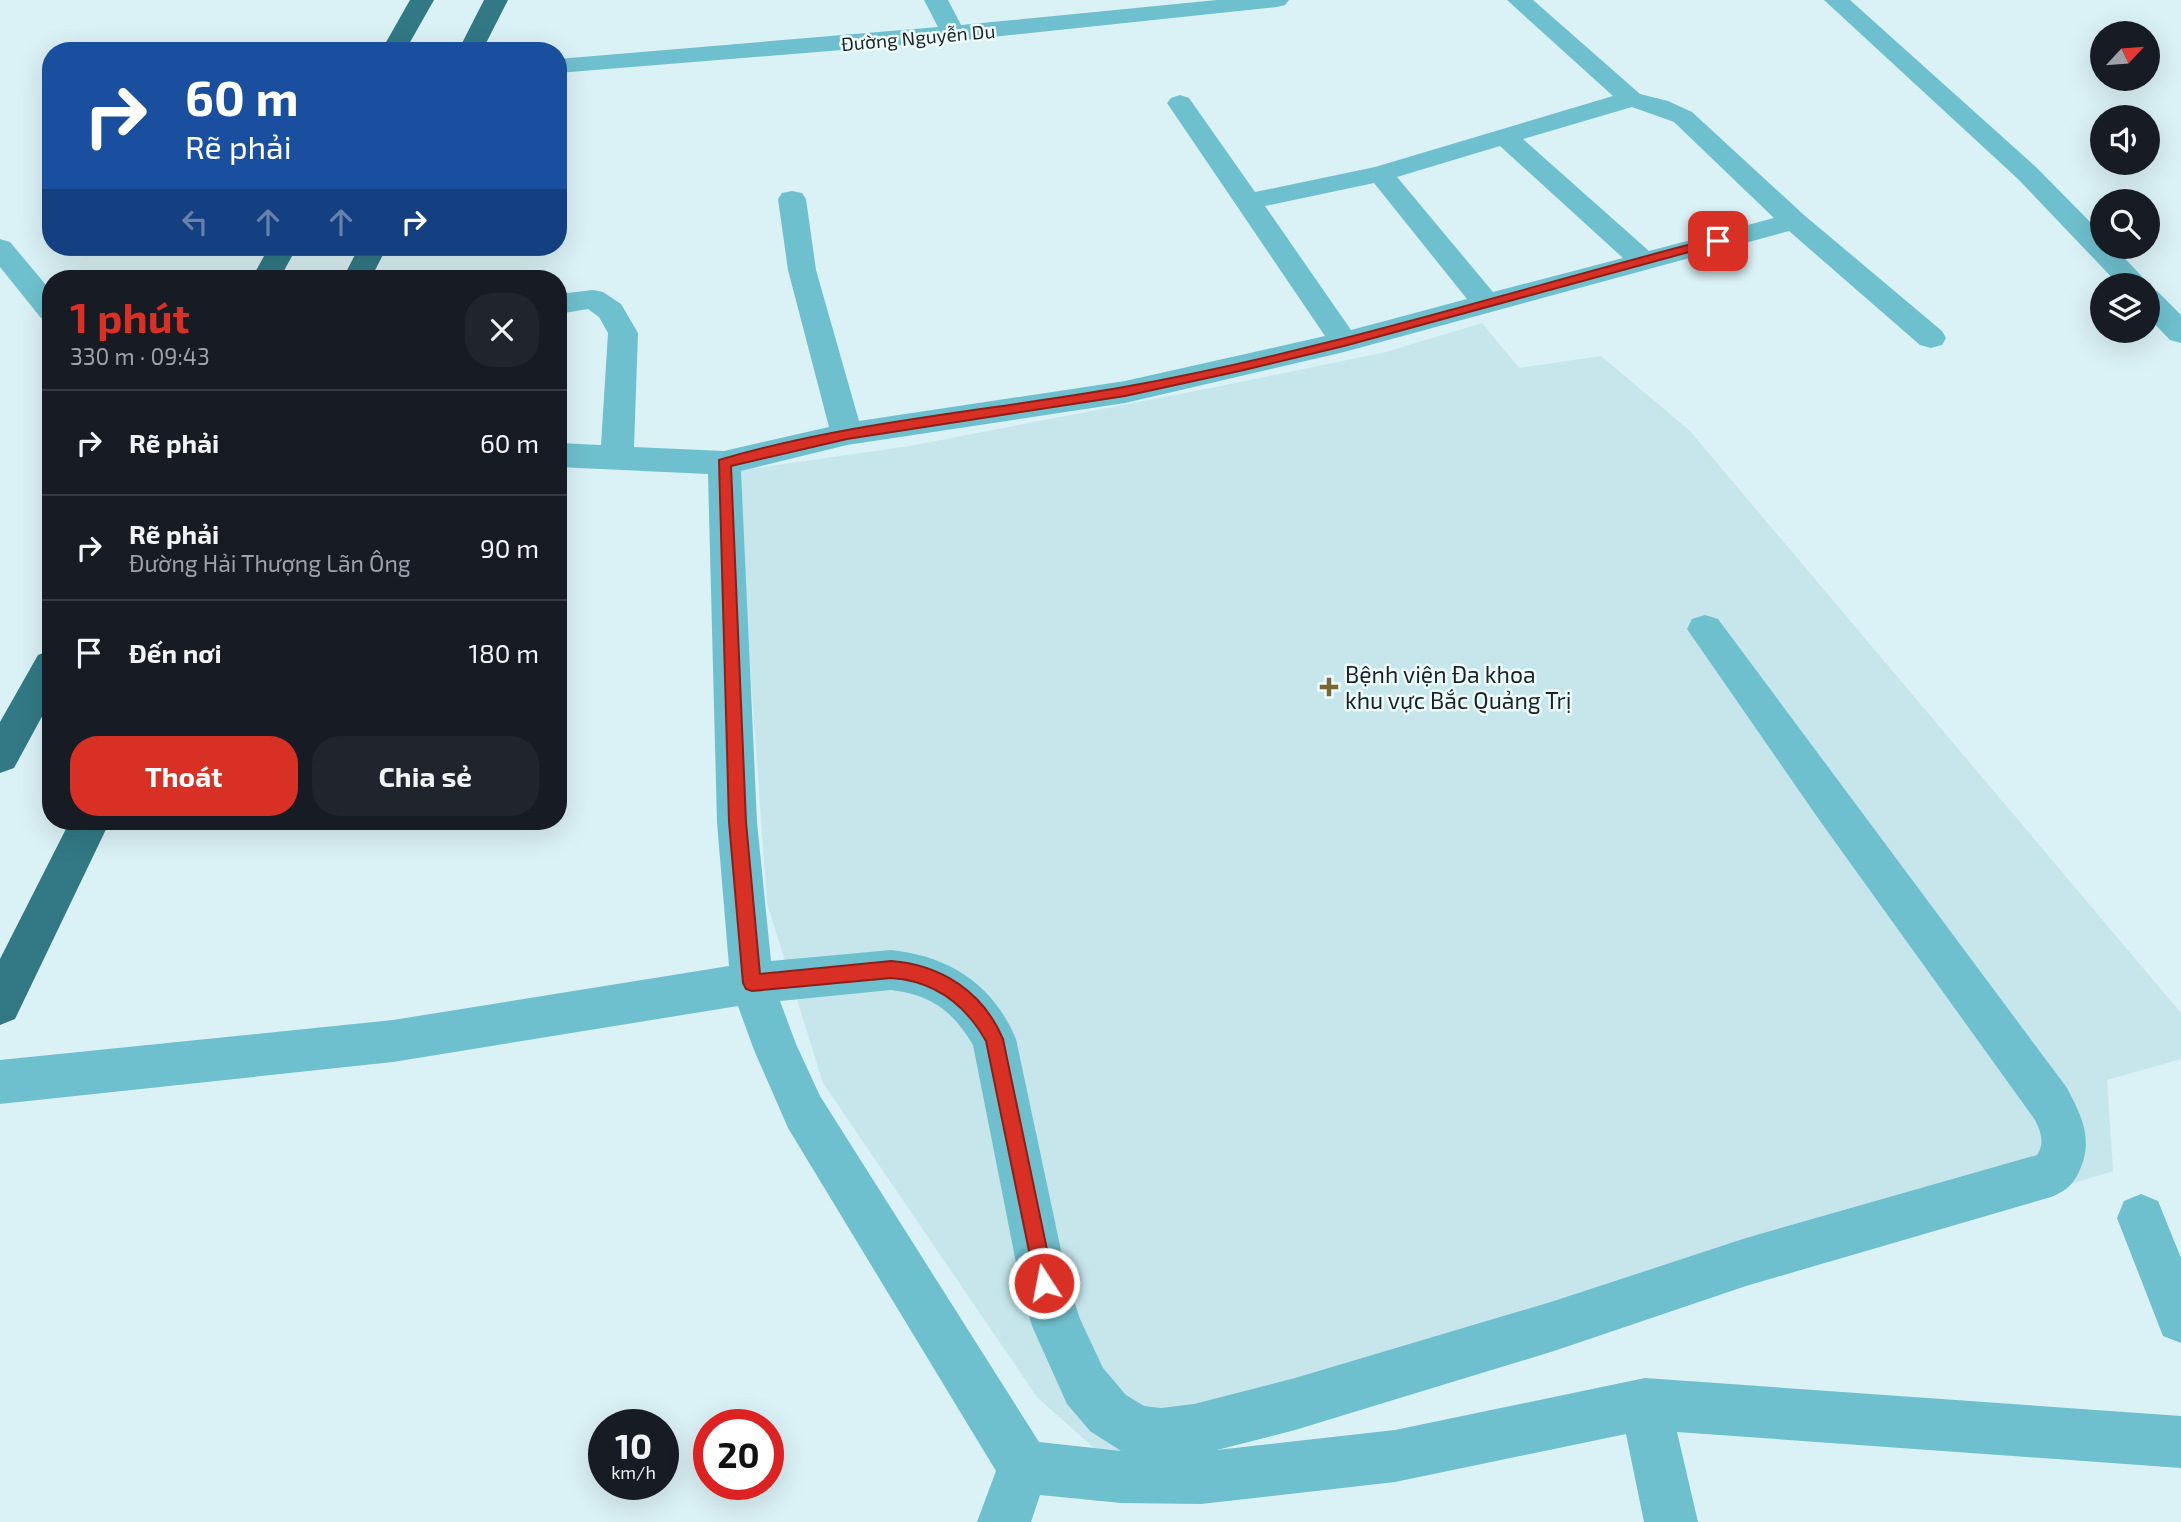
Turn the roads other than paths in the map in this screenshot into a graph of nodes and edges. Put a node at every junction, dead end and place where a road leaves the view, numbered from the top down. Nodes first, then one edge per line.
1 (422, 0) edge
2 (496, 0) edge
3 (936, 0) edge
4 (1277, 0) edge
5 (1519, 0) edge
6 (1836, 0) edge
7 (954, 34) junction
8 (398, 42) edge
9 (475, 42) edge
10 (567, 65) edge
11 (1631, 99) junction
12 (1180, 103) dead end
13 (1506, 138) junction
14 (1380, 174) junction
15 (792, 199) dead end
16 (1246, 202) junction
17 (1794, 221) junction
18 (0, 248) edge
19 (1642, 260) junction
20 (2123, 273) edge
21 (42, 299) edge
22 (567, 303) edge
23 (1487, 304) junction
24 (2160, 311) edge
25 (2181, 333) edge
26 (1931, 338) dead end
27 (1344, 342) junction
28 (847, 434) junction
29 (567, 455) edge
30 (617, 457) junction
31 (724, 463) junction
32 (1705, 629) dead end
33 (42, 681) edge
34 (0, 757) edge
35 (86, 830) edge
36 (752, 983) junction
37 (0, 1004) edge
38 (0, 1082) edge
39 (2141, 1218) dead end
40 (2181, 1318) edge
41 (1645, 1404) junction
42 (2181, 1442) edge
43 (1024, 1467) junction
44 (1004, 1522) edge
45 (1671, 1522) edge

1 - 8 highway
2 - 9 highway
3 - 7 street
4 - 7 street, Đường Nguyễn Du
5 - 11 street
6 - 20 street
7 - 10 street, Đường Nguyễn Du
11 - 13 street
11 - 17 street
12 - 16 street
13 - 14 street
13 - 19 street
14 - 16 street
14 - 23 street
15 - 28 street
16 - 27 street
17 - 19 street
17 - 26 street
18 - 21 street
19 - 23 street
22 - 30 street
23 - 27 street
24 - 25 street
27 - 28 street
28 - 31 street
29 - 30 street
30 - 31 street
31 - 36 street
32 - 36 street
33 - 34 highway
35 - 37 highway
36 - 38 street
36 - 43 street
39 - 40 street
41 - 42 street
41 - 43 street
41 - 45 street
43 - 44 street

